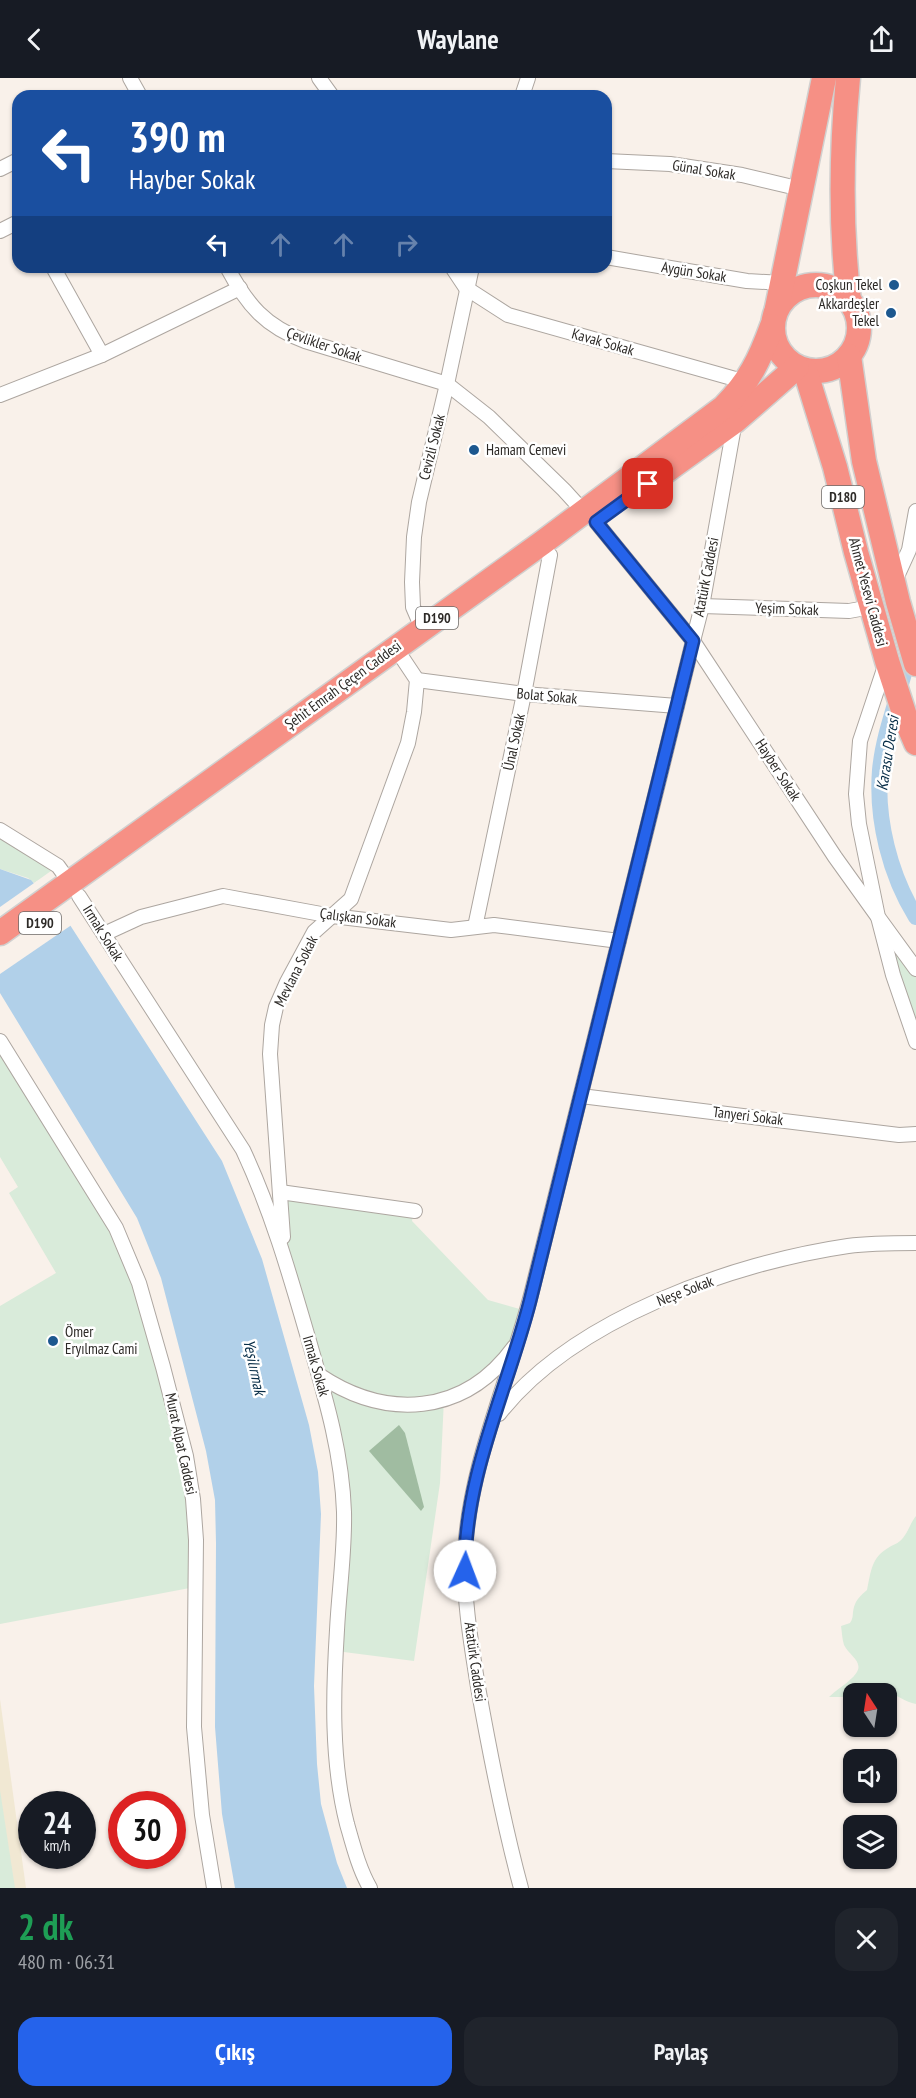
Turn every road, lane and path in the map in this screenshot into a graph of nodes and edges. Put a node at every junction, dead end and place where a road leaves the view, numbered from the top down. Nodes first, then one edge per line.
1 (824, 78) edge
2 (848, 78) edge
3 (612, 160) edge
4 (801, 189) junction
5 (612, 258) edge
6 (56, 273) edge
7 (231, 273) edge
8 (456, 273) edge
9 (470, 273) edge
10 (782, 283) junction
11 (240, 288) junction
12 (466, 288) junction
13 (849, 300) junction
14 (775, 317) junction
15 (102, 355) junction
16 (849, 356) junction
17 (801, 368) junction
18 (746, 382) junction
19 (447, 384) junction
20 (0, 394) edge
21 (735, 422) junction
22 (916, 511) edge
23 (590, 517) junction
24 (550, 555) junction
25 (896, 593) junction
26 (702, 606) junction
27 (874, 615) junction
28 (422, 628) junction
29 (693, 641) junction
30 (399, 654) junction
31 (915, 659) edge
32 (887, 661) junction
33 (417, 680) junction
34 (524, 694) junction
35 (677, 706) junction
36 (911, 733) edge
37 (0, 830) edge
38 (75, 890) junction
39 (332, 916) junction
40 (878, 917) junction
41 (475, 927) junction
42 (0, 933) edge
43 (104, 934) junction
44 (619, 941) junction
45 (0, 951) edge
46 (916, 969) edge
47 (0, 1041) edge
48 (916, 1042) edge
49 (581, 1096) junction
50 (916, 1134) edge
51 (280, 1192) junction
52 (415, 1211) dead end
53 (916, 1243) edge
54 (284, 1254) junction
55 (520, 1338) junction
56 (319, 1375) junction
57 (492, 1422) junction
58 (214, 1888) edge
59 (370, 1888) edge
60 (521, 1888) edge

1 - 4 highway
2 - 13 highway
3 - 4 street, Günal Sokak
4 - 10 highway
5 - 10 street, Aygün Sokak
6 - 15 street
7 - 11 street, Çevlikler Sokak
8 - 12 street
9 - 12 street, Cevizli Sokak
10 - 14 highway
11 - 15 street
11 - 19 street, Çevlikler Sokak
12 - 18 street, Kavak Sokak
12 - 19 street, Cevizli Sokak
13 - 14 highway
13 - 16 highway
14 - 17 highway
14 - 18 highway, Şehit Emrah Çeçen Caddesi / D190
15 - 20 street
16 - 17 highway
16 - 25 highway, Ahmet Yesevi Caddesi / D180
17 - 21 highway, Şehit Emrah Çeçen Caddesi / D190
17 - 27 highway, Ahmet Yesevi Caddesi / D180
18 - 23 highway, Şehit Emrah Çeçen Caddesi / D190
19 - 23 street, Hayber Sokak
19 - 28 street, Cevizli Sokak
21 - 23 highway, Şehit Emrah Çeçen Caddesi / D190
21 - 26 street, Atatürk Caddesi
22 - 25 street
23 - 24 highway, Şehit Emrah Çeçen Caddesi / D190
23 - 28 highway, Şehit Emrah Çeçen Caddesi / D190
23 - 29 street, Hayber Sokak
24 - 30 highway, Şehit Emrah Çeçen Caddesi / D190
24 - 34 street, Ünal Sokak
25 - 31 highway, Ahmet Yesevi Caddesi / D180
26 - 27 street, Yeşim Sokak
26 - 29 street, Atatürk Caddesi
27 - 32 highway, Ahmet Yesevi Caddesi / D180
28 - 30 highway, Şehit Emrah Çeçen Caddesi / D190
29 - 35 street, Atatürk Caddesi
29 - 40 street, Hayber Sokak
30 - 33 street
30 - 38 highway, Şehit Emrah Çeçen Caddesi / D190
32 - 36 highway, Ahmet Yesevi Caddesi / D180
32 - 40 street
33 - 34 street, Bolat Sokak
33 - 39 street, Mevlana Sokak
34 - 35 street, Bolat Sokak
34 - 41 street, Ünal Sokak
35 - 44 street, Atatürk Caddesi
37 - 38 street, Irmak Sokak
38 - 42 highway, Şehit Emrah Çeçen Caddesi / D190
38 - 43 street, Irmak Sokak
38 - 45 highway, Şehit Emrah Çeçen Caddesi / D190
39 - 41 street, Çalışkan Sokak
39 - 43 street, Çalışkan Sokak
39 - 51 street, Mevlana Sokak
40 - 46 street
40 - 48 street, Hayber Sokak
41 - 44 street, Çalışkan Sokak
43 - 54 street, Irmak Sokak
44 - 49 street, Atatürk Caddesi
47 - 58 street, Murat Alpat Caddesi
49 - 50 street, Tanyeri Sokak
49 - 55 street, Atatürk Caddesi
51 - 52 street
51 - 54 street, Mevlana Sokak
53 - 57 street, Neşe Sokak
54 - 56 street, Irmak Sokak
55 - 56 street
55 - 57 street, Atatürk Caddesi
56 - 59 street, Irmak Sokak
57 - 60 street, Atatürk Caddesi

